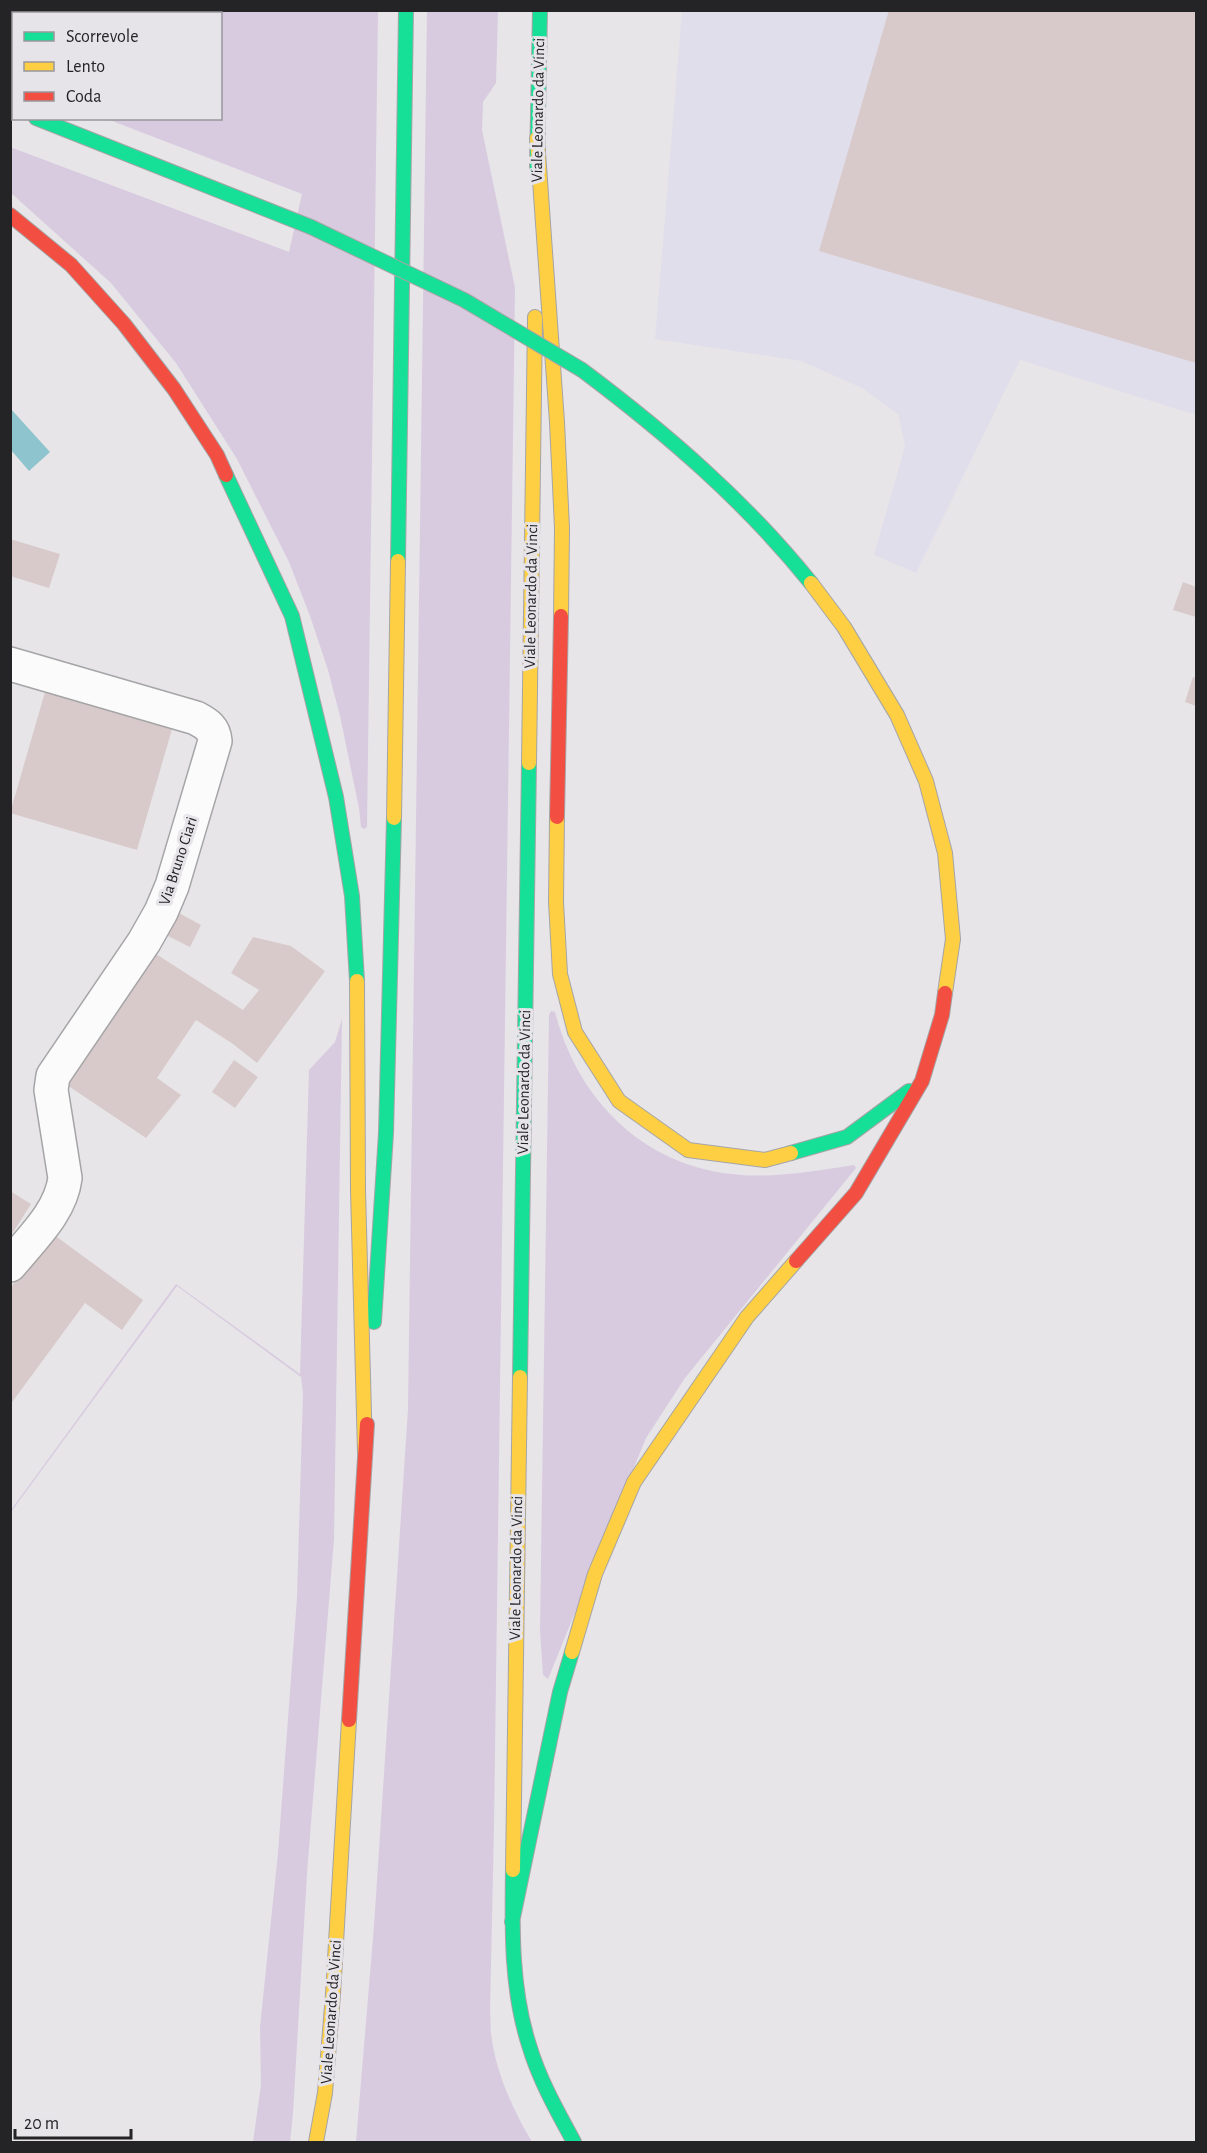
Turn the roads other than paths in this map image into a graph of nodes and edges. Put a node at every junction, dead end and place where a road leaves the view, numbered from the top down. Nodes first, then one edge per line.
1 (406, 10) edge
2 (540, 10) edge
3 (41, 120) edge
4 (537, 138) junction
5 (10, 214) edge
6 (10, 664) edge
7 (922, 1081) junction
8 (10, 1265) edge
9 (365, 1452) junction
10 (512, 1922) junction
11 (316, 2142) edge
12 (574, 2142) edge

1 - 9 main road, Viale Leonardo da Vinci
2 - 4 main road, Viale Leonardo da Vinci
3 - 7 main road, bridge
4 - 7 main road
4 - 10 main road, Viale Leonardo da Vinci
5 - 9 main road
6 - 8 street, Via Bruno Ciari
7 - 10 main road
9 - 11 main road, Viale Leonardo da Vinci
10 - 12 main road, Viale Leonardo da Vinci

